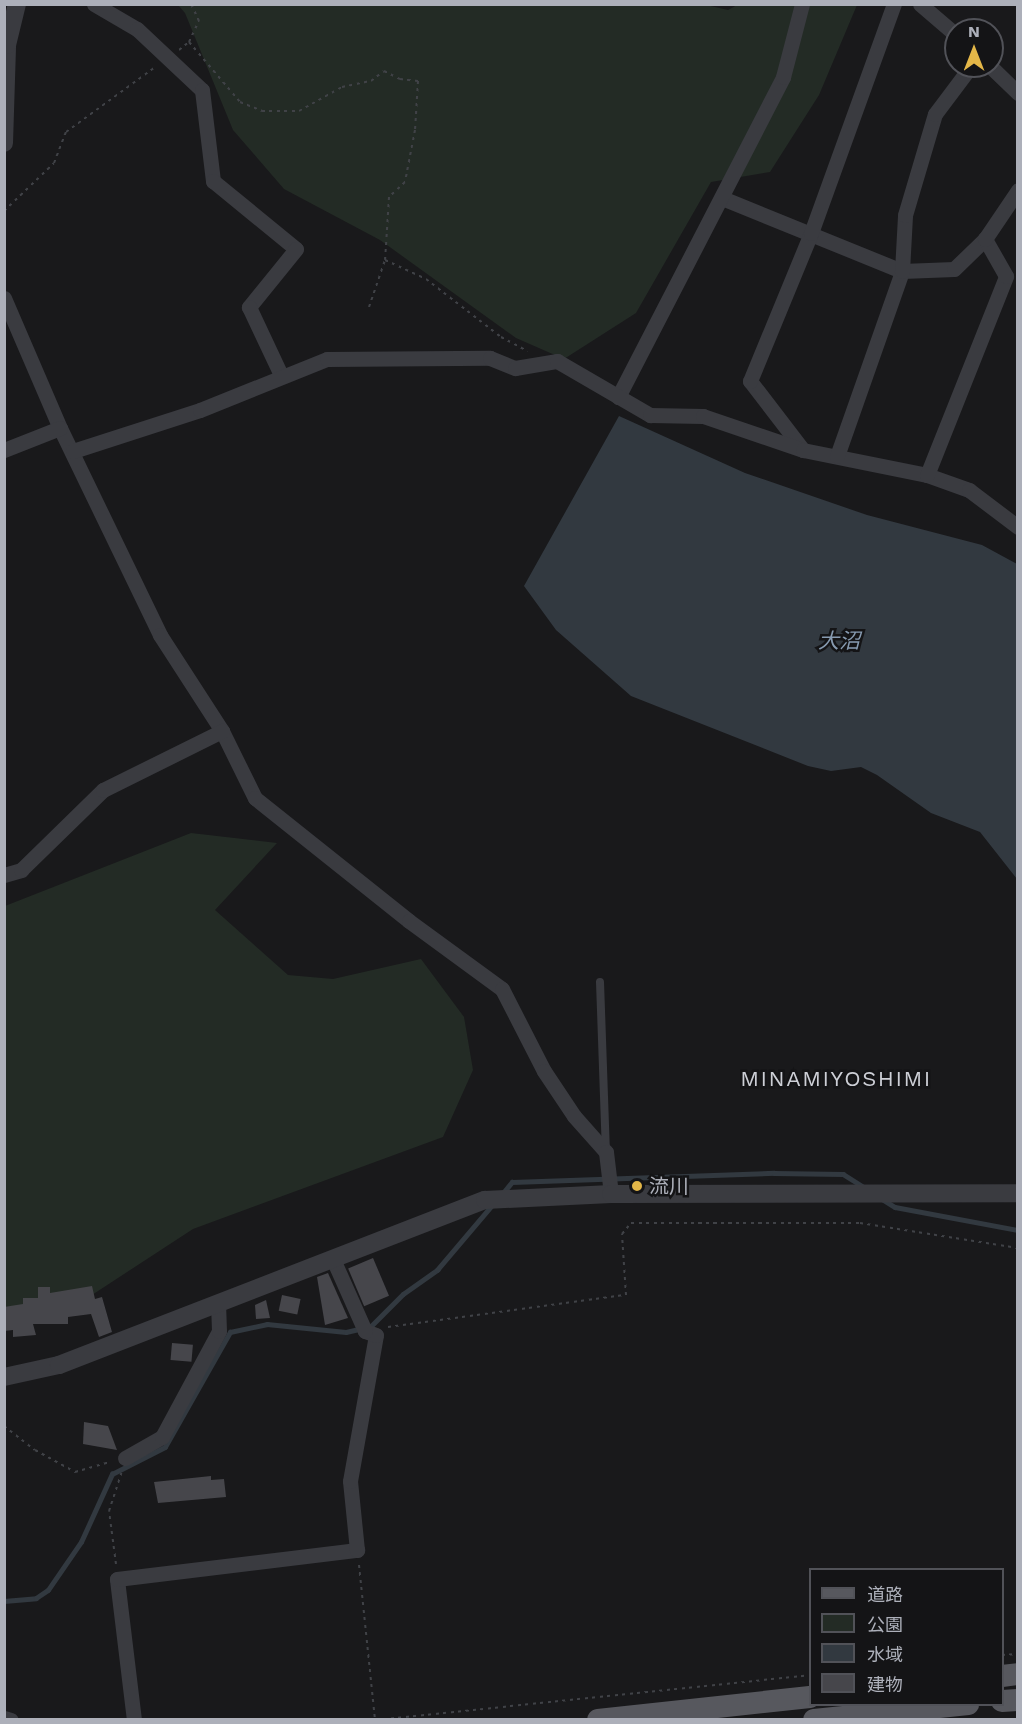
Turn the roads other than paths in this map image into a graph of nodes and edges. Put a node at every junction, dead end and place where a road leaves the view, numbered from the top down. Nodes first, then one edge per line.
1 (17, 4) edge
2 (94, 4) edge
3 (802, 4) edge
4 (894, 4) edge
5 (920, 4) edge
6 (944, 25) edge
7 (962, 78) edge
8 (1002, 78) edge
9 (1017, 93) edge
10 (4, 143) edge
11 (1017, 190) edge
12 (722, 198) junction
13 (811, 233) junction
14 (985, 239) junction
15 (902, 271) junction
16 (1012, 282) edge
17 (4, 298) edge
18 (281, 375) junction
19 (618, 397) junction
20 (60, 428) junction
21 (4, 450) edge
22 (803, 450) junction
23 (72, 452) junction
24 (837, 456) junction
25 (927, 475) junction
26 (1017, 528) edge
27 (222, 731) junction
28 (4, 875) edge
29 (600, 982) dead end
30 (606, 1152) junction
31 (1017, 1193) edge
32 (611, 1194) junction
33 (333, 1260) junction
34 (218, 1305) junction
35 (4, 1377) edge
36 (125, 1458) road end
37 (809, 1696) edge
38 (947, 1706) edge
39 (4, 1718) edge
40 (11, 1719) edge
41 (134, 1719) edge
42 (598, 1719) edge
43 (814, 1719) edge

1 - 10 street
2 - 18 street
3 - 12 street
4 - 13 street
5 - 6 street
7 - 15 street
8 - 9 street
11 - 14 street
12 - 13 street
12 - 19 street
13 - 15 street
13 - 22 street
14 - 15 street
14 - 16 street
15 - 24 street
16 - 25 street
17 - 20 street
18 - 19 street
18 - 23 street
19 - 22 street
20 - 21 street
20 - 23 street
22 - 24 street
23 - 27 street
24 - 25 street
25 - 26 street
27 - 28 street
27 - 30 street
29 - 30 lane
30 - 32 street
31 - 32 street
32 - 33 street
33 - 34 street
33 - 41 street
34 - 35 street
34 - 36 street
37 - 42 main road
38 - 43 main road
39 - 40 street

